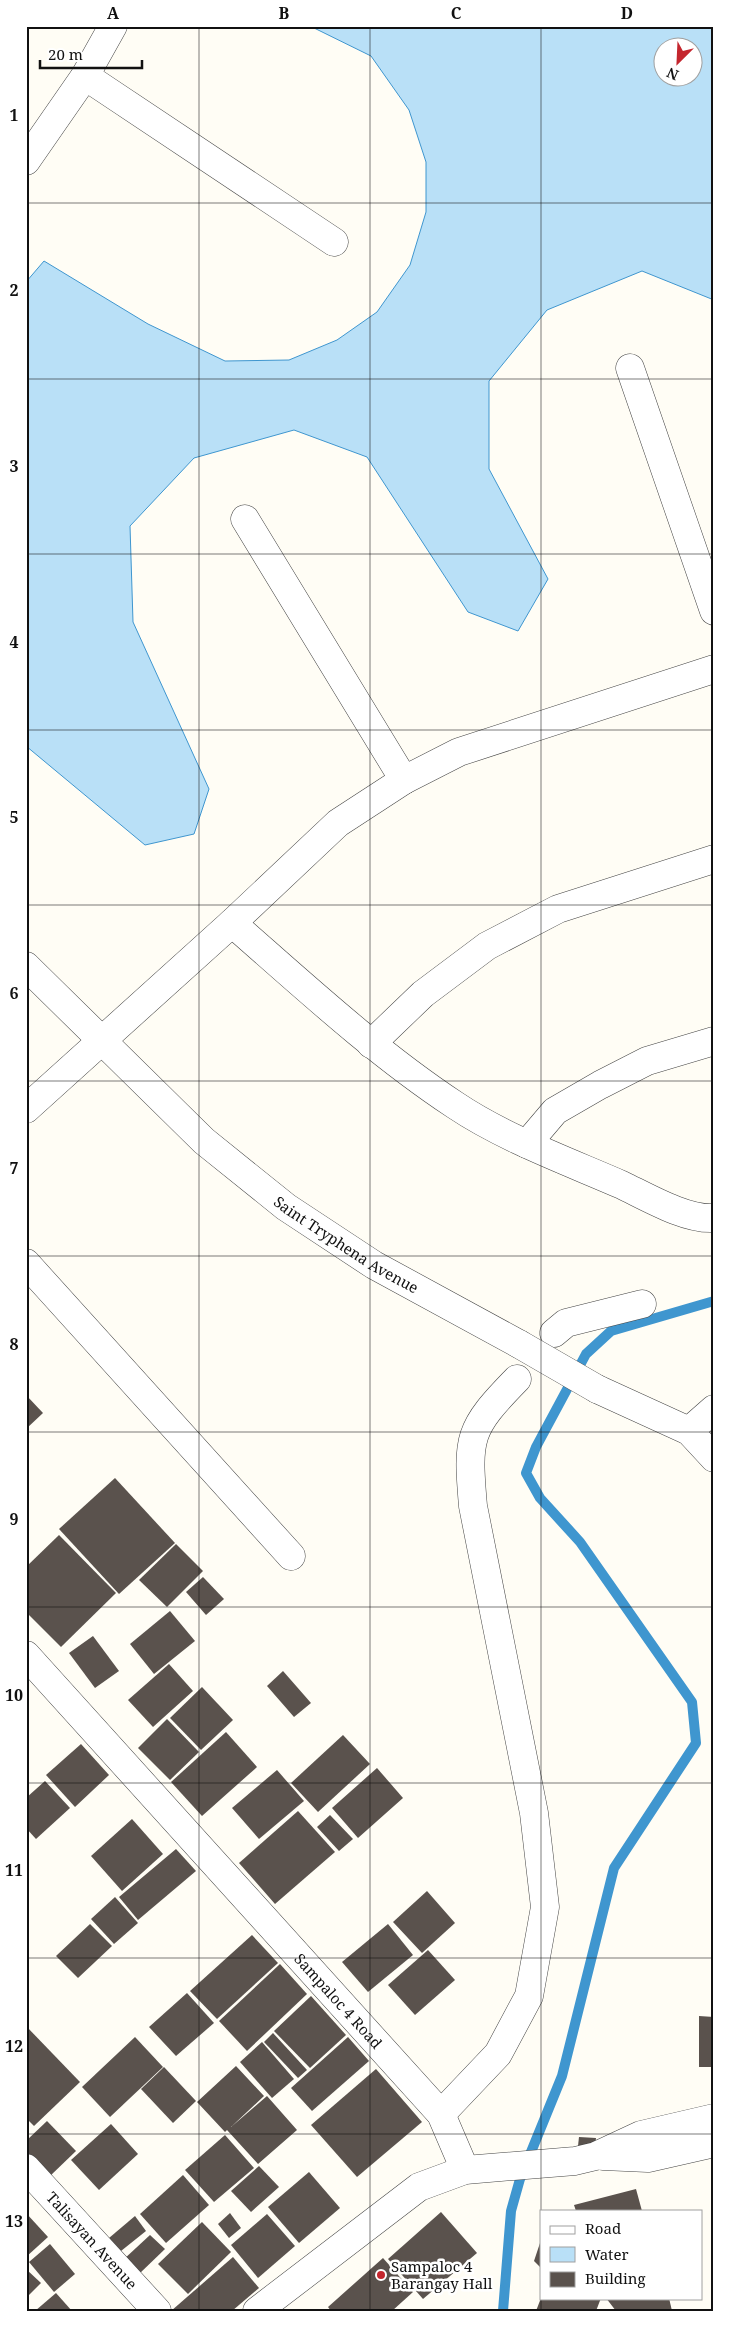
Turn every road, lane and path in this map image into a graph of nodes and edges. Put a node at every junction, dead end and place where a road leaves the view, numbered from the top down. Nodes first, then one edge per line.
1 (113, 26) edge
2 (85, 76) junction
3 (26, 162) edge
4 (334, 242) dead end
5 (630, 368) dead end
6 (245, 519) dead end
7 (714, 611) edge
8 (714, 668) edge
9 (404, 780) junction
10 (714, 859) edge
11 (232, 923) junction
12 (26, 966) edge
13 (102, 1041) junction
14 (714, 1041) edge
15 (371, 1044) junction
16 (26, 1109) edge
17 (528, 1144) junction
18 (714, 1218) edge
19 (26, 1263) edge
20 (642, 1304) dead end
21 (554, 1333) dead end
22 (517, 1379) dead end
23 (714, 1409) edge
24 (689, 1431) junction
25 (714, 1458) edge
26 (291, 1556) dead end
27 (26, 1655) edge
28 (441, 2114) junction
29 (714, 2118) edge
30 (714, 2143) edge
31 (584, 2158) junction
32 (26, 2168) edge
33 (474, 2169) junction
34 (157, 2311) edge
35 (256, 2311) edge

1 - 2 street
2 - 3 street
2 - 4 street
5 - 7 street
6 - 9 street
8 - 9 street
9 - 11 street
10 - 15 street
11 - 13 street
11 - 15 street
12 - 13 street, Saint Tryphena Avenue
13 - 16 street
13 - 24 street, Saint Tryphena Avenue, bridge
14 - 17 street
15 - 17 street
17 - 18 street
19 - 26 street
20 - 21 street
22 - 28 street
23 - 24 street
24 - 25 street, Saint Tryphena Avenue
27 - 28 street, Sampaloc 4 Road
28 - 33 street, Sampaloc 4 Road
29 - 31 street
30 - 31 street
31 - 33 street
32 - 34 street, Talisayan Avenue
33 - 35 street

